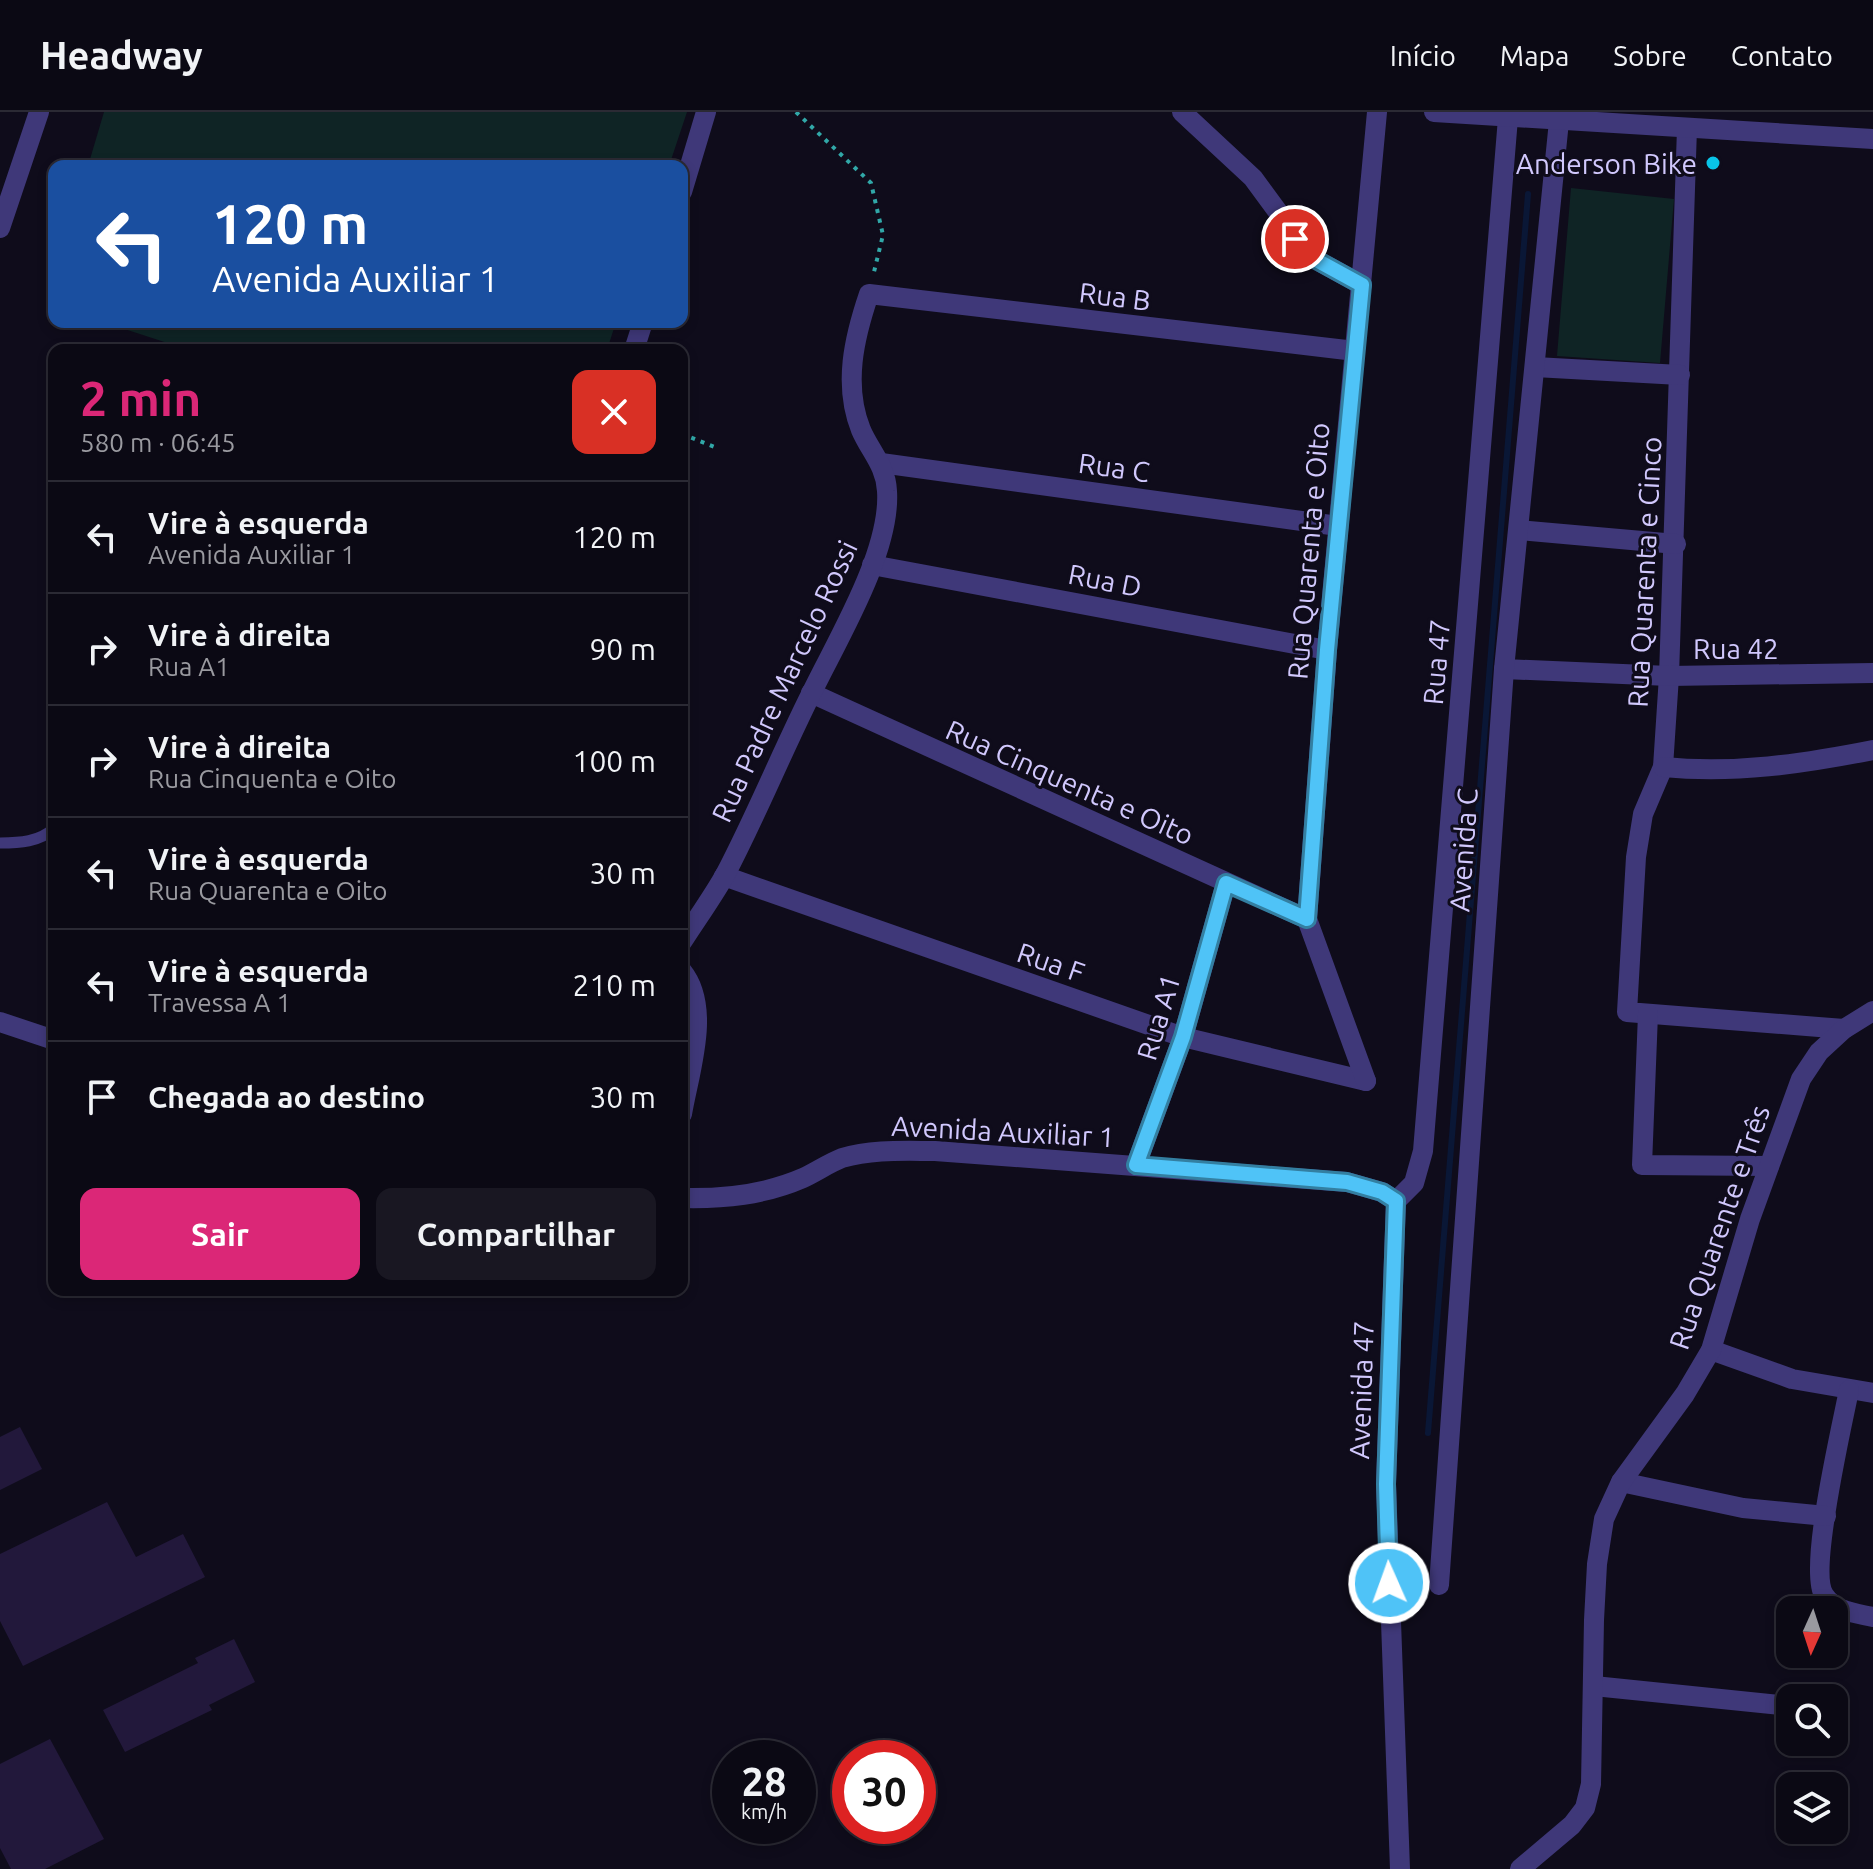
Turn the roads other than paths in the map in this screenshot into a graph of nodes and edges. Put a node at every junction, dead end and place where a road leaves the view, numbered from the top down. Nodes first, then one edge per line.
1 (39, 112) edge
2 (706, 112) edge
3 (1182, 112) edge
4 (1377, 112) edge
5 (1434, 112) edge
6 (1508, 118) junction
7 (1559, 121) junction
8 (1687, 128) junction
9 (1873, 139) edge
10 (688, 172) edge
11 (0, 228) edge
12 (1362, 285) junction
13 (869, 294) joint
14 (1355, 351) junction
15 (1535, 367) junction
16 (1680, 375) junction
17 (881, 463) junction
18 (1338, 526) junction
19 (1519, 530) junction
20 (1676, 544) junction
21 (872, 565) junction
22 (1327, 650) junction
23 (1504, 669) junction
24 (1873, 673) edge
25 (1669, 676) junction
26 (811, 693) junction
27 (1873, 750) edge
28 (1663, 767) junction
29 (48, 833) edge
30 (0, 843) edge
31 (724, 876) junction
32 (1226, 883) junction
33 (1307, 919) junction
34 (688, 933) edge
35 (688, 984) edge
36 (1873, 1011) edge
37 (1648, 1014) junction
38 (0, 1022) edge
39 (1844, 1029) junction
40 (1183, 1037) junction
41 (48, 1038) edge
42 (688, 1074) edge
43 (1366, 1081) joint
44 (1136, 1165) junction
45 (1769, 1166) junction
46 (688, 1198) edge
47 (1396, 1201) junction
48 (1711, 1350) junction
49 (1849, 1390) junction
50 (1873, 1393) edge
51 (1621, 1482) junction
52 (1826, 1516) junction
53 (1439, 1585) dead end
54 (1873, 1617) edge
55 (1594, 1686) junction
56 (1776, 1705) edge
57 (1400, 1869) edge
58 (1520, 1869) edge

1 - 11 street
2 - 10 street
3 - 12 street
4 - 12 street, Rua Quarenta e Oito
5 - 6 street
6 - 7 street
6 - 47 street, Rua 47
7 - 8 street
7 - 15 street, Avenida C
8 - 9 street
8 - 16 street, Rua Quarenta e Cinco
12 - 14 street, Rua Quarenta e Oito
13 - 14 street, Rua B
13 - 17 street, Rua Padre Marcelo Rossi
14 - 18 street, Rua Quarenta e Oito
15 - 16 street
15 - 19 street, Avenida C
16 - 20 street, Rua Quarenta e Cinco
17 - 18 street, Rua C
17 - 21 street, Rua Padre Marcelo Rossi
18 - 22 street, Rua Quarenta e Oito
19 - 20 street
19 - 23 street, Avenida C
20 - 25 street, Rua Quarenta e Cinco
21 - 22 street, Rua D
21 - 26 street, Rua Padre Marcelo Rossi
22 - 33 street, Rua Quarenta e Oito
23 - 25 street, Rua 42
23 - 53 street, Avenida C
24 - 25 street, Rua 42
25 - 28 street, Rua Quarenta e Cinco
26 - 31 street, Rua Padre Marcelo Rossi
26 - 32 street, Rua Cinquenta e Oito
27 - 28 street
28 - 37 street, Rua Quarenta e Cinco
29 - 30 lane
31 - 34 street, Rua Padre Marcelo Rossi
31 - 40 street, Rua F
32 - 33 street, Rua Cinquenta e Oito
32 - 40 street, Rua A1
33 - 43 street, Rua Quarenta e Oito
35 - 42 street
36 - 39 street, Rua Quarente e Três
37 - 39 street
37 - 45 street
38 - 41 street
39 - 45 street, Rua Quarente e Três
40 - 43 street, Rua F
40 - 44 street, Rua A1
44 - 46 street, Avenida Auxiliar 1
44 - 47 street, Avenida Auxiliar 1
45 - 48 street, Rua Quarente e Três
47 - 57 street, Avenida 47
48 - 49 street
48 - 51 street, Rua Quarente e Três
49 - 50 street
49 - 52 street
51 - 52 street
51 - 55 street, Rua Quarente e Três
52 - 54 street
55 - 56 street
55 - 58 street, Rua Quarente e Três

